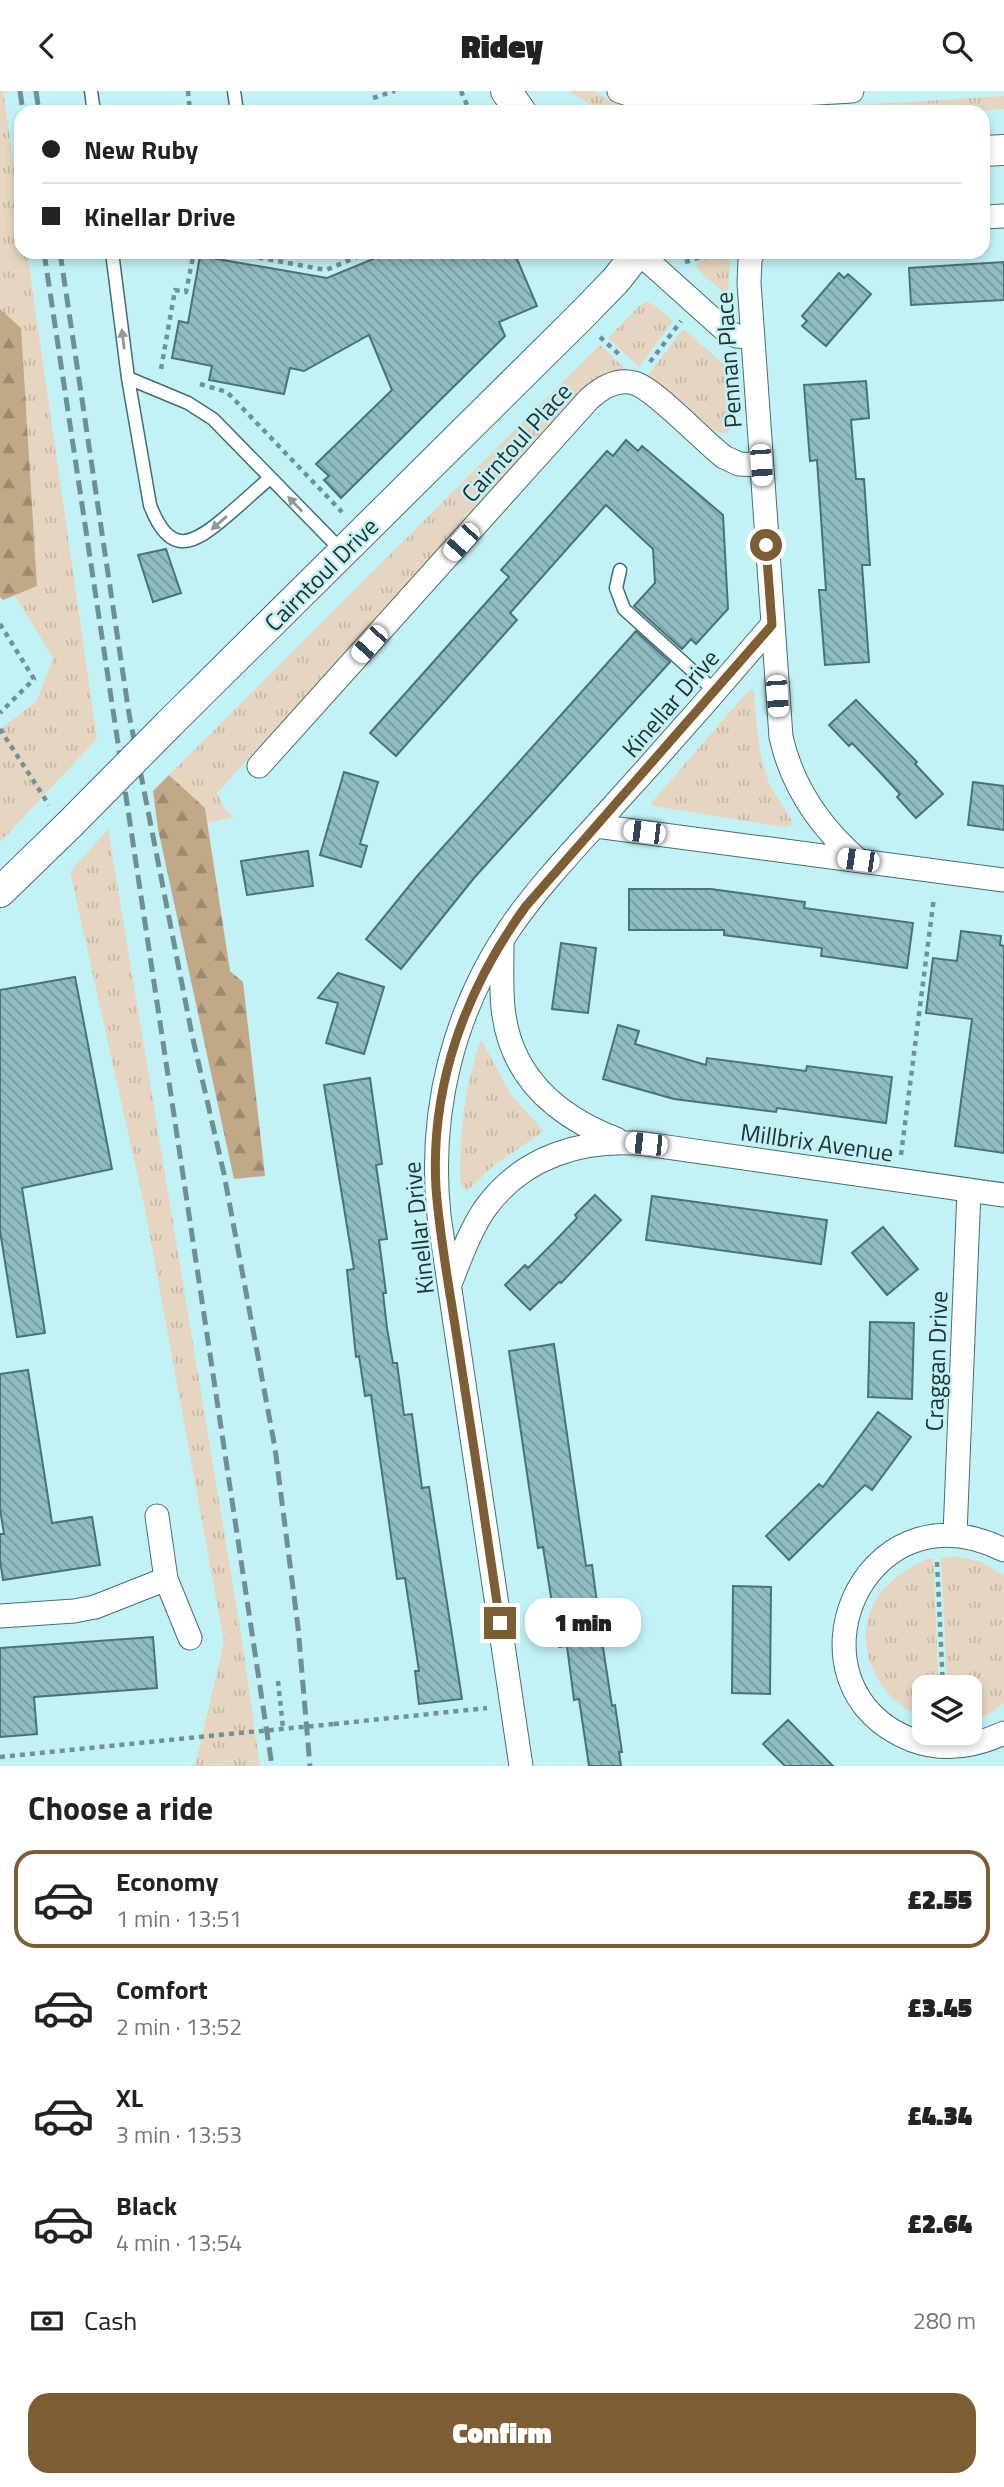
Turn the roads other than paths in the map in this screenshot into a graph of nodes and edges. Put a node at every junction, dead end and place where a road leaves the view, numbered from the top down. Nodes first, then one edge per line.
1 (619, 91) edge
2 (852, 91) edge
3 (777, 100) edge
4 (113, 259) edge
5 (632, 259) edge
6 (646, 259) edge
7 (751, 259) edge
8 (752, 337) junction
9 (128, 378) junction
10 (761, 465) junction
11 (270, 478) junction
12 (353, 543) junction
13 (621, 570) dead end
14 (772, 625) junction
15 (716, 692) junction
16 (259, 766) dead end
17 (596, 826) junction
18 (858, 860) junction
19 (1004, 880) edge
20 (0, 892) edge
21 (502, 941) junction
22 (622, 1142) junction
23 (969, 1190) junction
24 (1004, 1195) edge
25 (449, 1288) junction
26 (158, 1516) dead end
27 (955, 1534) junction
28 (1004, 1550) edge
29 (166, 1579) junction
30 (0, 1616) edge
31 (190, 1638) dead end
32 (1004, 1733) edge
33 (954, 1757) edge
34 (522, 1766) edge

1 - 3 street
2 - 3 street
9 -> 4 lane
5 - 12 street, Cairntoul Drive
6 - 8 street
7 - 8 street, Pennan Place
8 - 10 street, Pennan Place
9 - 11 lane
11 -> 9 lane
10 - 14 street, Pennan Place
10 - 16 street, Cairntoul Place
12 -> 11 lane
12 - 20 street, Cairntoul Drive, bridge
13 - 15 lane
14 - 15 street, Kinellar Drive
14 - 18 street, Pennan Place
15 - 17 street, Kinellar Drive
17 - 18 street
17 - 21 street, Kinellar Drive
18 - 19 street
21 - 22 street, Millbrix Avenue
21 - 25 street, Kinellar Drive
22 - 23 street, Millbrix Avenue
22 - 25 street, Millbrix Avenue
23 - 24 street, Millbrix Avenue
23 - 27 street, Craggan Drive
25 - 34 street, Kinellar Drive
26 - 29 street
27 - 28 street
27 - 33 street
29 - 30 street
29 - 31 street
32 - 33 street

